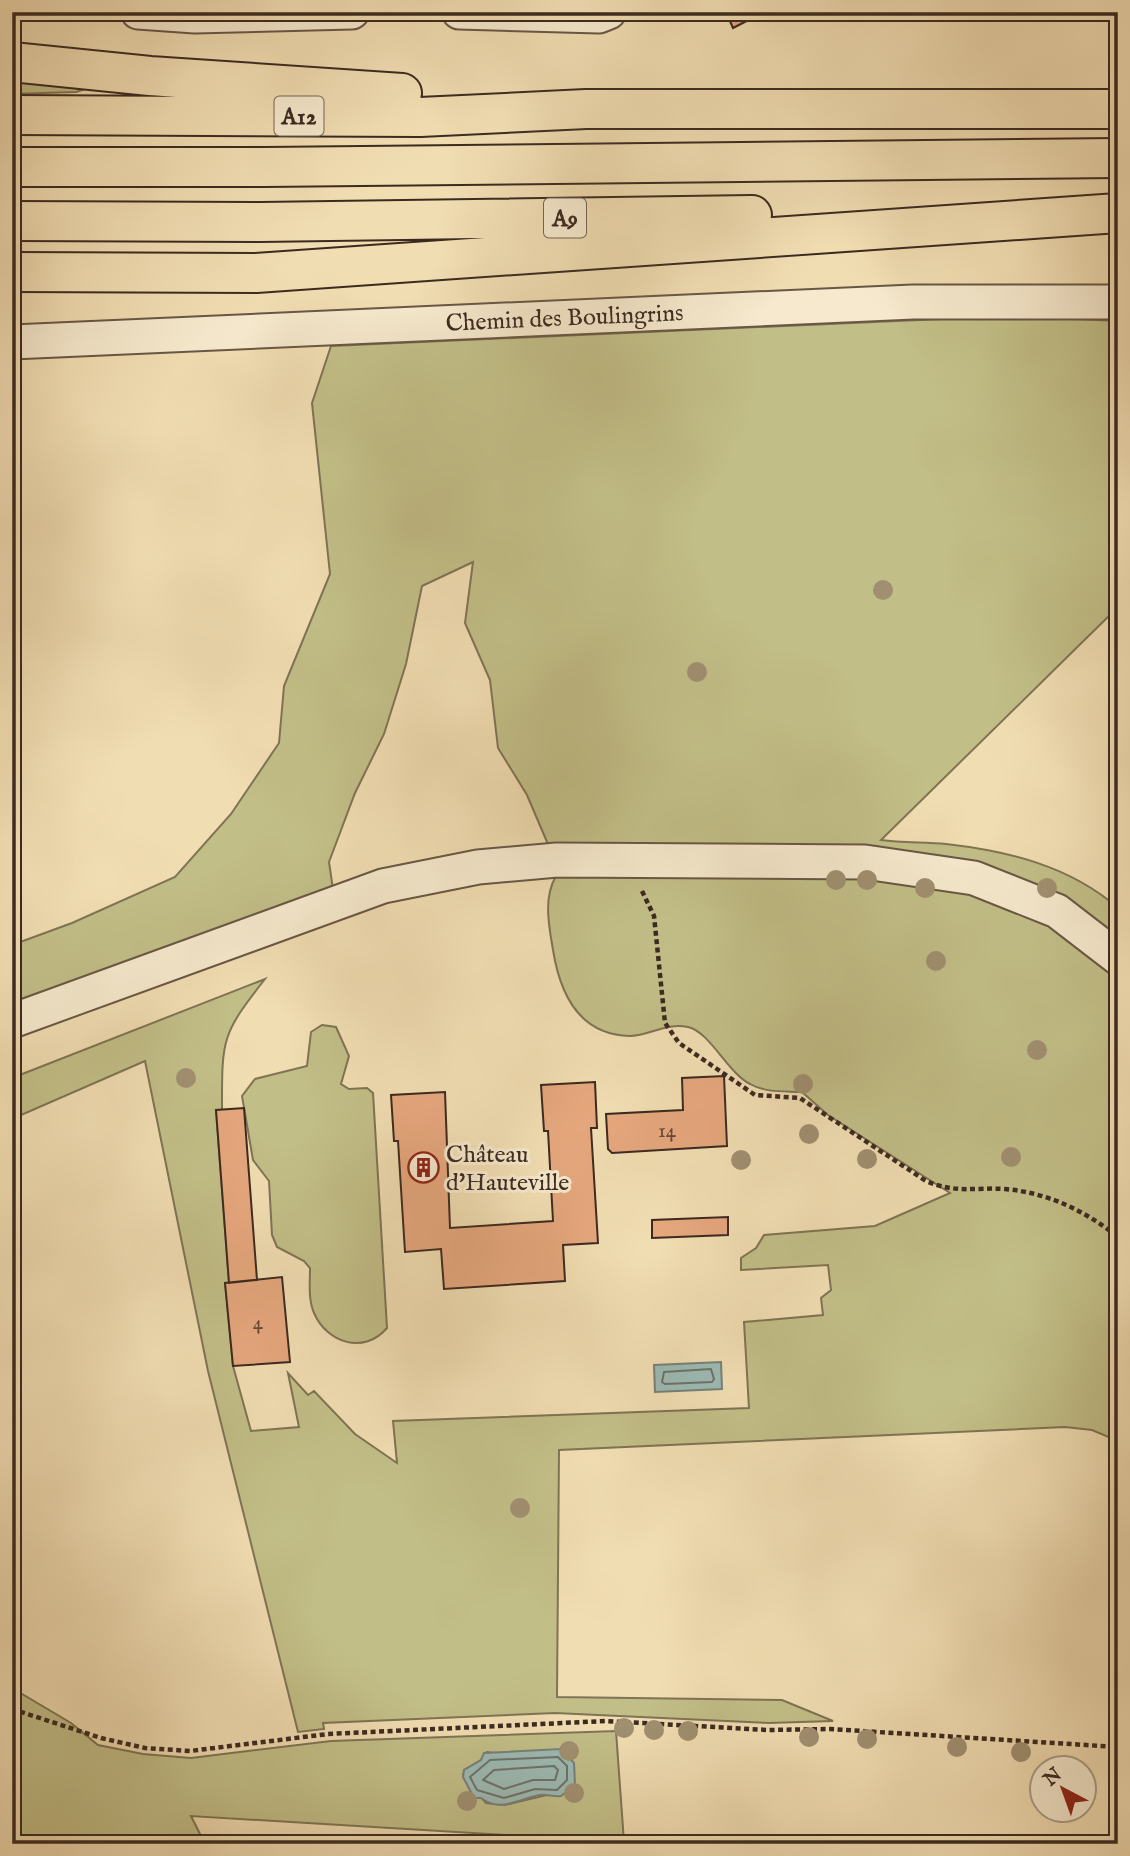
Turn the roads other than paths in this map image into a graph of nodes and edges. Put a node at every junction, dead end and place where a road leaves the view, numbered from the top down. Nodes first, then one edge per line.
1 (138, 12) edge
2 (352, 12) edge
3 (459, 12) edge
4 (609, 12) edge
5 (12, 62) edge
6 (586, 109) junction
7 (1118, 109) edge
8 (12, 115) edge
9 (1118, 158) edge
10 (12, 167) edge
11 (1118, 213) edge
12 (12, 221) edge
13 (12, 272) edge
14 (256, 273) junction
15 (12, 282) edge
16 (1118, 302) edge
17 (12, 342) edge
18 (1118, 958) edge
19 (12, 1021) edge

1 - 2 street
3 - 4 street
5 - 6 highway
6 - 7 highway, A12
6 - 8 highway, A12
9 - 10 highway, A9
11 - 12 highway, A9
11 - 14 highway
13 - 14 highway
14 - 15 highway
16 - 17 street, Chemin des Boulingrins
18 - 19 street

